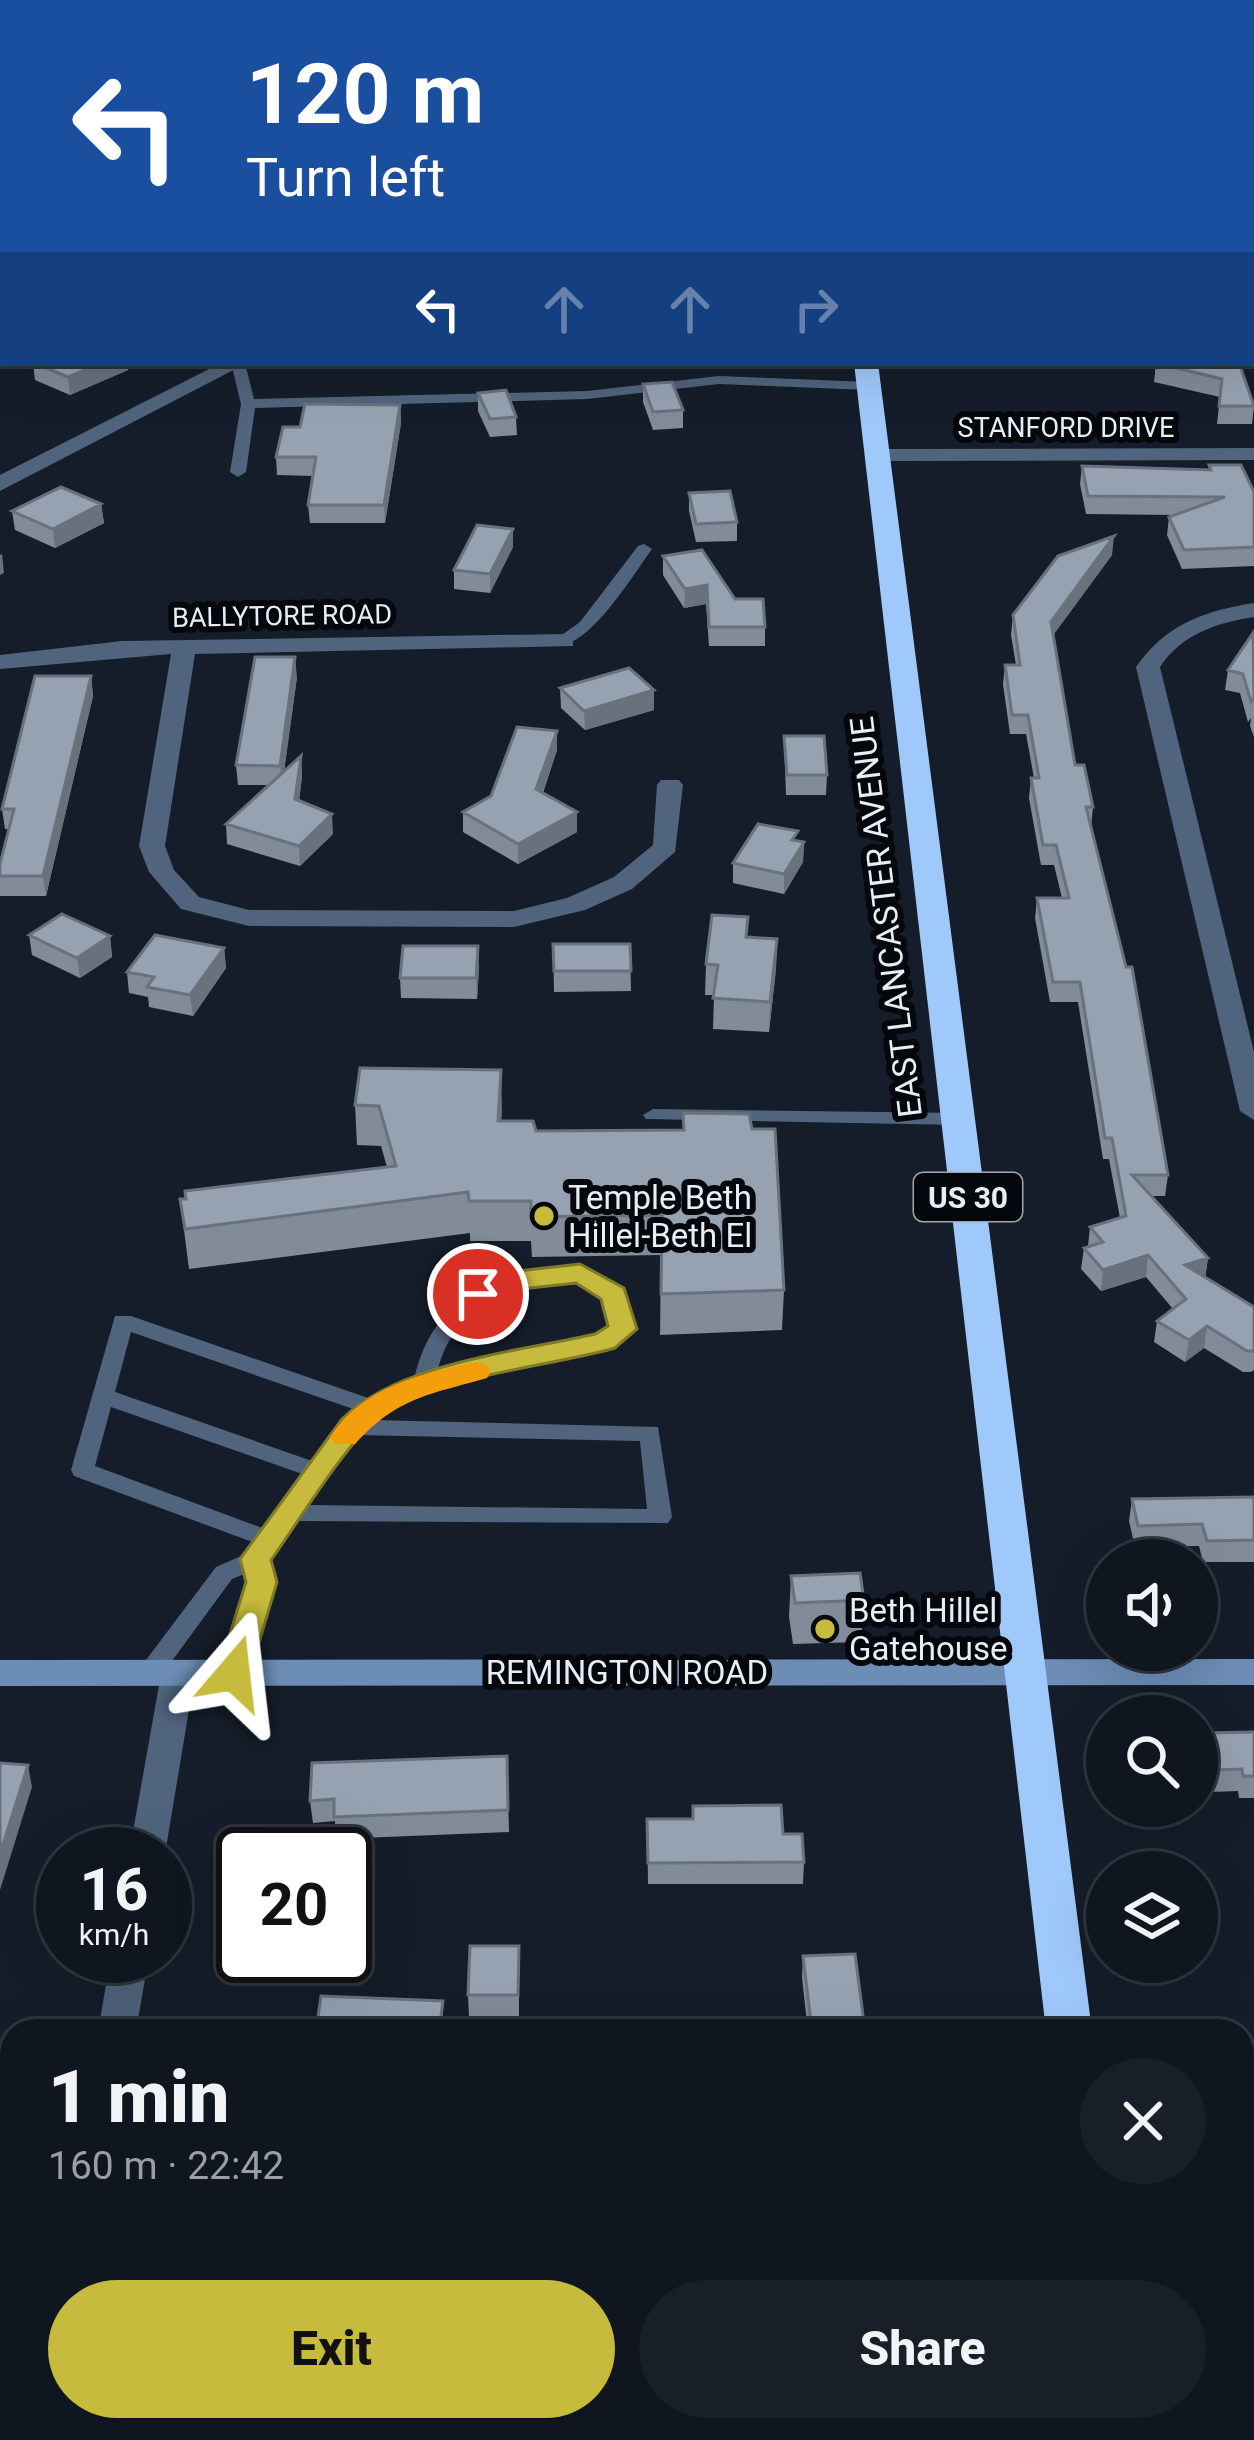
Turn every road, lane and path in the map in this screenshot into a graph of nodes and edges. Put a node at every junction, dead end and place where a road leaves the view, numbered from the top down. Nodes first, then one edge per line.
1 (839, 0) edge
2 (858, 0) edge
3 (232, 366) edge
4 (239, 366) edge
5 (693, 366) edge
6 (868, 375) edge
7 (705, 382) junction
8 (248, 404) junction
9 (1254, 454) edge
10 (878, 455) junction
11 (238, 472) dead end
12 (0, 484) edge
13 (644, 548) dead end
14 (1254, 610) edge
15 (566, 641) joint
16 (184, 647) junction
17 (0, 662) edge
18 (670, 785) dead end
19 (1254, 1111) edge
20 (653, 1115) dead end
21 (959, 1119) junction
22 (424, 1384) junction
23 (103, 1396) junction
24 (372, 1408) junction
25 (352, 1426) junction
26 (320, 1472) junction
27 (290, 1513) junction
28 (263, 1549) junction
29 (1025, 1670) junction
30 (0, 1672) edge
31 (1254, 1672) edge
32 (234, 1673) junction
33 (164, 1674) junction
34 (150, 1827) edge
35 (125, 1983) edge
36 (119, 2019) edge
37 (1069, 2019) edge

1 - 2 lane
3 - 12 street
4 - 8 lane
5 - 7 lane
6 - 7 lane
6 - 10 highway, EAST LANCASTER AVENUE / US 30
7 - 8 lane
8 - 11 lane
9 - 10 street, STANFORD DRIVE
10 - 21 highway, EAST LANCASTER AVENUE / US 30
13 - 15 lane
14 - 19 street
15 - 16 street, BALLYTORE ROAD
16 - 17 street, BALLYTORE ROAD
16 - 18 street
20 - 21 lane
21 - 29 highway, EAST LANCASTER AVENUE / US 30
22 - 22 lane
22 - 24 lane
23 - 24 lane
23 - 26 lane
23 - 28 lane
24 - 25 lane
25 - 26 lane
25 - 27 lane
26 - 27 lane
27 - 28 lane
28 - 32 lane
28 - 33 lane
29 - 31 main road, REMINGTON ROAD
29 - 32 main road, REMINGTON ROAD
29 - 37 highway, EAST LANCASTER AVENUE / US 30
30 - 33 main road, REMINGTON ROAD
32 - 33 main road, REMINGTON ROAD
33 - 34 street
35 - 36 street

